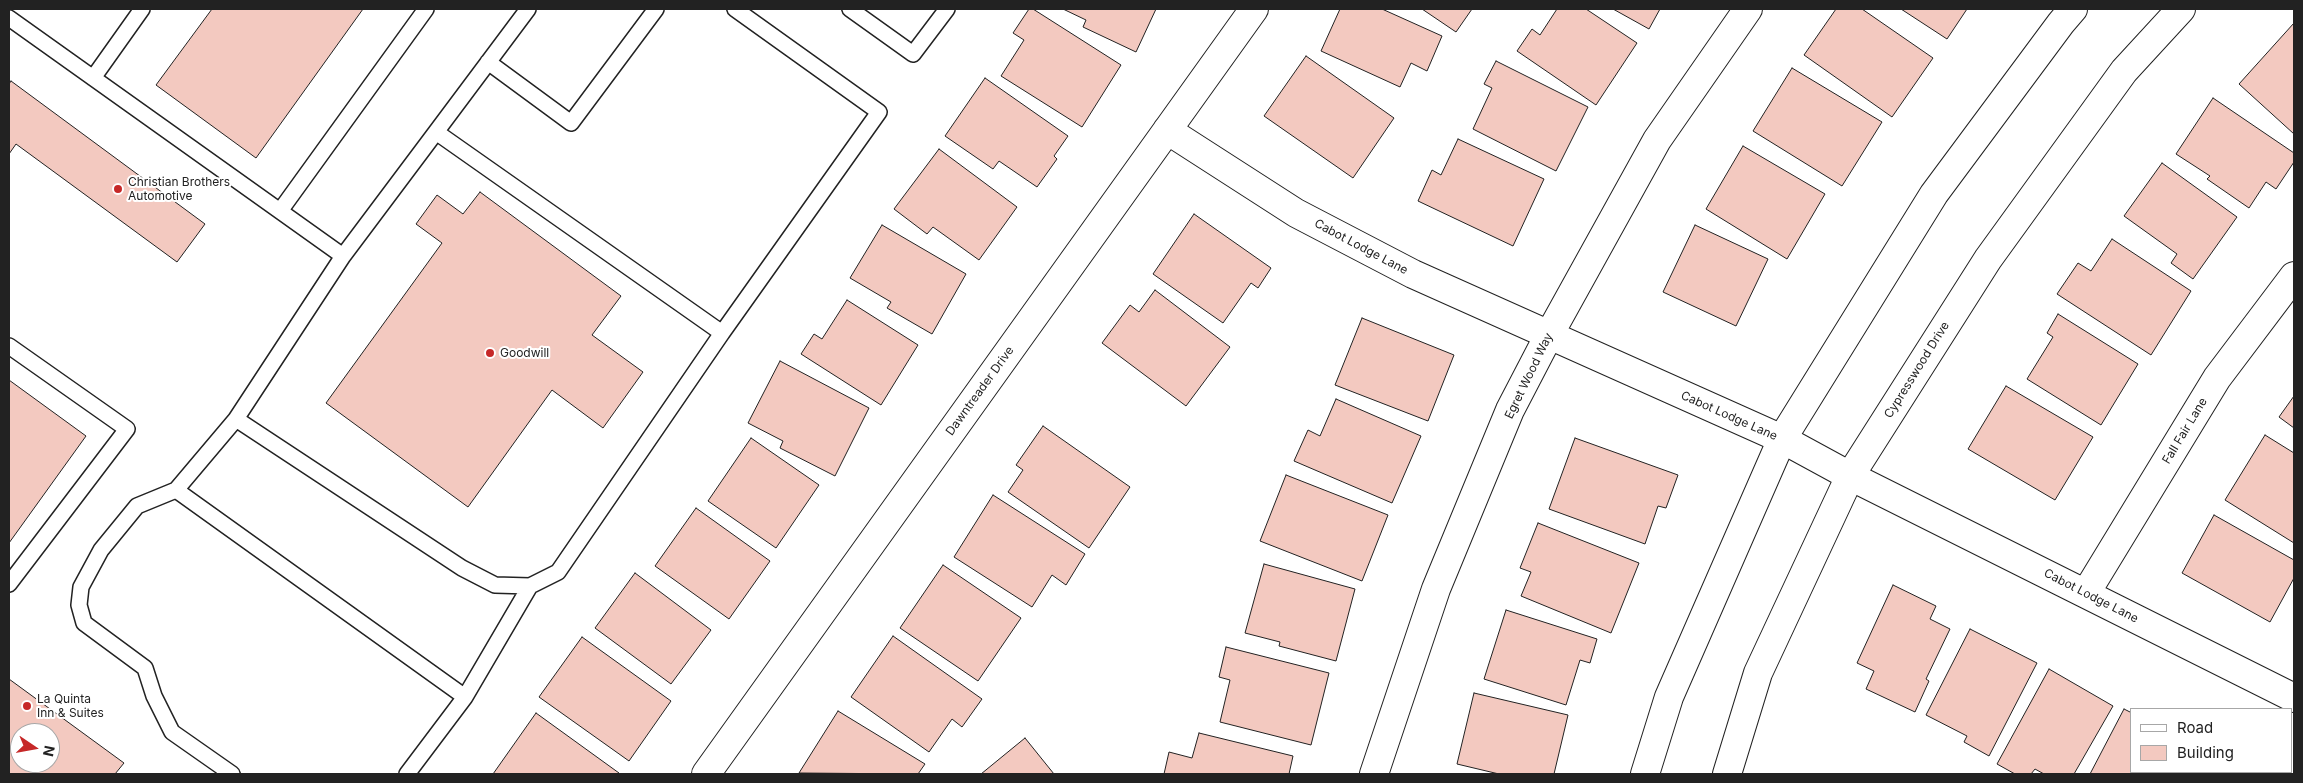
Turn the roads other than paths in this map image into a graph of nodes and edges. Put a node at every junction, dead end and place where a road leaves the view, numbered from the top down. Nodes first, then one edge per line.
1 (14, 9) edge
2 (142, 9) edge
3 (426, 9) edge
4 (528, 9) edge
5 (656, 9) edge
6 (735, 9) edge
7 (850, 9) edge
8 (947, 9) edge
9 (1254, 9) edge
10 (1748, 9) edge
11 (2073, 9) edge
12 (2181, 9) edge
13 (9, 16) edge
14 (488, 62) junction
15 (93, 78) junction
16 (1167, 130) junction
17 (436, 132) junction
18 (280, 211) junction
19 (343, 256) junction
20 (2294, 276) edge
21 (722, 333) junction
22 (1548, 335) junction
23 (9, 346) edge
24 (236, 419) junction
25 (1782, 439) junction
26 (1850, 476) junction
27 (176, 490) junction
28 (9, 584) edge
29 (530, 586) junction
30 (2086, 593) junction
31 (465, 697) junction
32 (2294, 698) edge
33 (232, 774) edge
34 (407, 774) edge
35 (706, 774) edge
36 (1374, 774) edge
37 (1645, 774) edge
38 (1727, 774) edge

1 - 13 lane
2 - 15 lane
3 - 18 lane
4 - 14 lane
5 - 14 lane
6 - 21 lane
7 - 8 lane
9 - 16 street, Dawntreader Drive
10 - 22 street, Egret Wood Way
11 - 25 street
12 - 26 street, Cypresswood Drive
13 - 15 lane
14 - 17 lane
15 - 18 lane
16 - 22 street, Cabot Lodge Lane
16 - 35 street, Dawntreader Drive
17 - 19 lane
17 - 21 lane
18 - 19 lane
19 - 24 lane
20 - 30 street, Fall Fair Lane
21 - 29 lane
22 - 25 street, Cabot Lodge Lane
22 - 36 street, Egret Wood Way
23 - 28 lane
24 - 27 lane
24 - 29 lane
25 - 26 street, Cabot Lodge Lane
25 - 37 street
26 - 30 street, Cabot Lodge Lane
26 - 38 street, Cypresswood Drive
27 - 31 lane
27 - 33 lane
29 - 31 lane
30 - 32 street, Cabot Lodge Lane
31 - 34 lane

